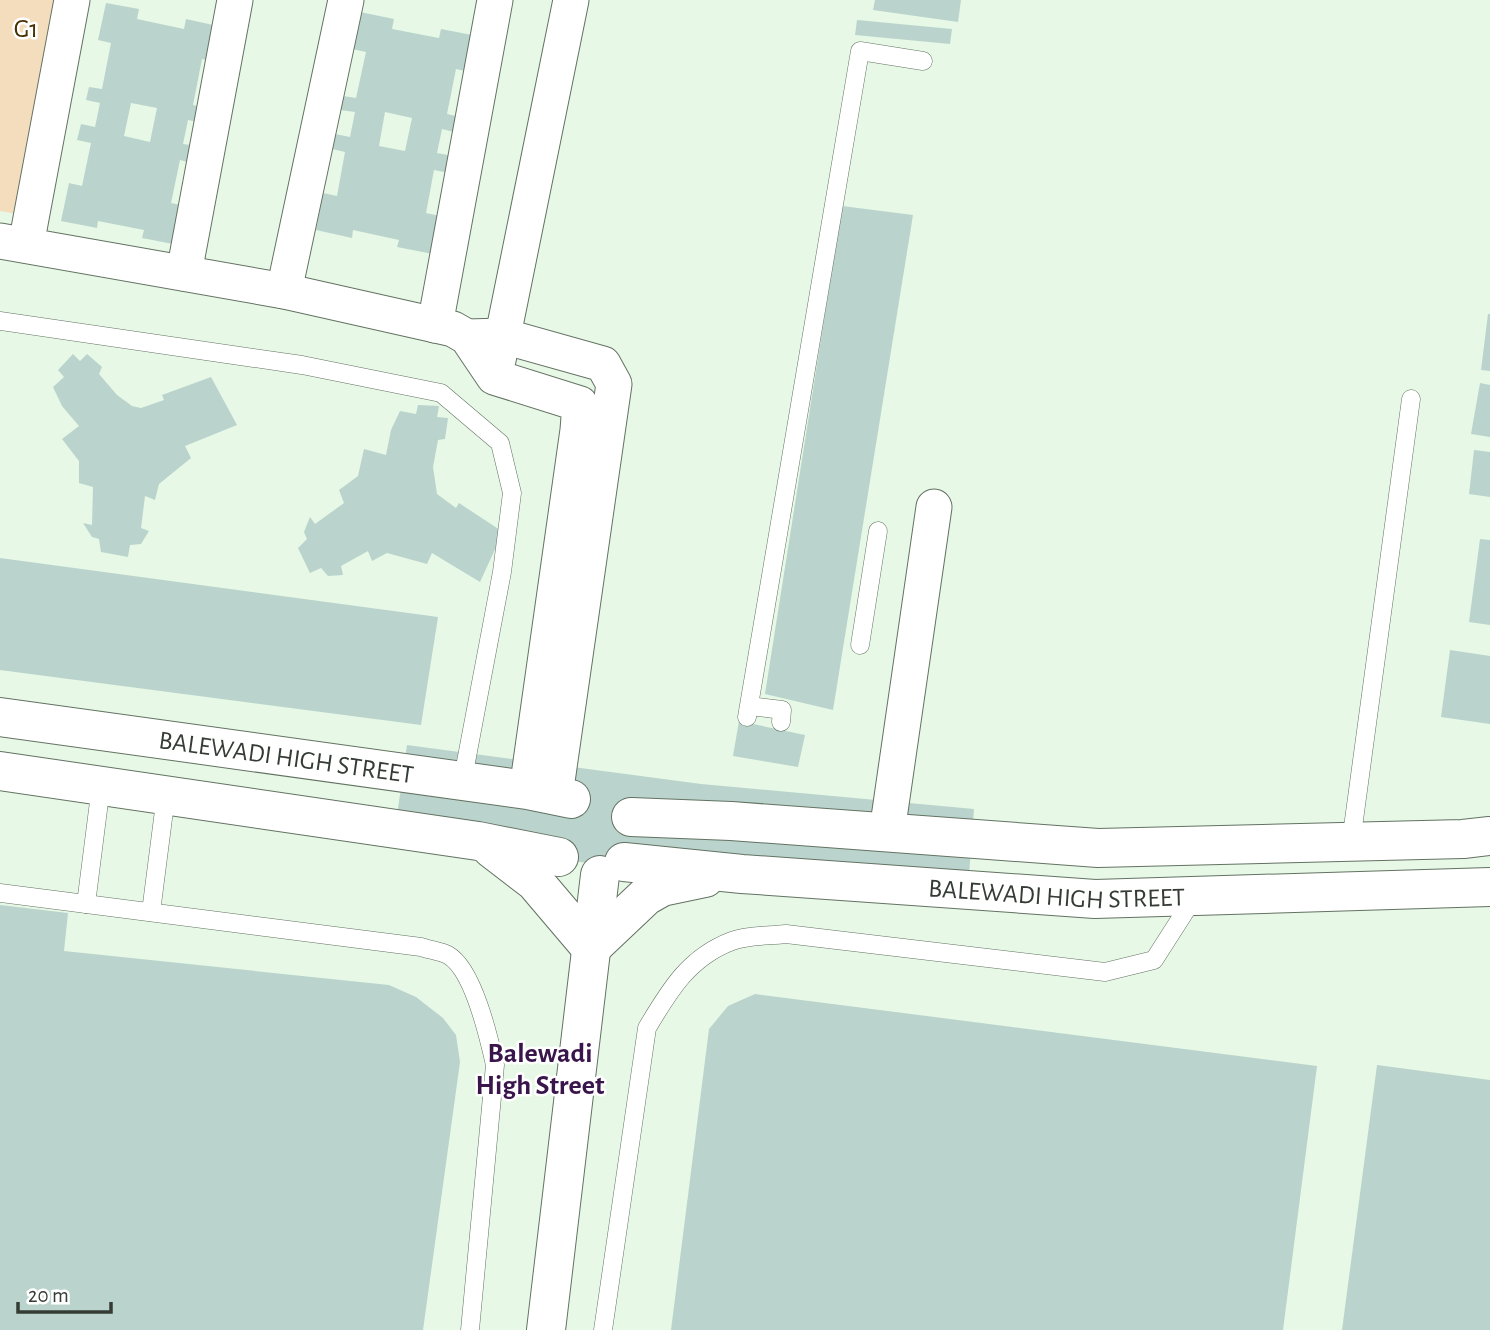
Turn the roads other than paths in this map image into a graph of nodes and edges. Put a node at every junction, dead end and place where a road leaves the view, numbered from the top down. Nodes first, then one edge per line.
1 (72, 0) edge
2 (235, 0) edge
3 (346, 0) edge
4 (495, 0) edge
5 (571, 0) edge
6 (923, 61) dead end
7 (13, 243) edge
8 (184, 273) junction
9 (285, 291) junction
10 (0, 321) edge
11 (435, 325) junction
12 (503, 336) junction
13 (467, 337) junction
14 (609, 371) junction
15 (494, 377) junction
16 (1411, 398) dead end
17 (580, 404) junction
18 (934, 506) dead end
19 (878, 531) dead end
20 (860, 645) dead end
21 (0, 718) edge
22 (781, 722) dead end
23 (0, 771) edge
24 (463, 783) junction
25 (101, 786) junction
26 (166, 795) junction
27 (551, 795) junction
28 (631, 817) junction
29 (887, 832) junction
30 (1490, 836) edge
31 (478, 841) junction
32 (1351, 842) junction
33 (559, 857) junction
34 (612, 868) junction
35 (742, 874) junction
36 (1490, 887) edge
37 (0, 892) edge
38 (1195, 896) junction
39 (86, 904) junction
40 (151, 912) junction
41 (591, 948) junction
42 (470, 1330) edge
43 (546, 1330) edge
44 (603, 1330) edge

1 - 7 street
2 - 8 street
3 - 9 street
4 - 11 street
5 - 12 street
6 - 22 lane
7 - 8 street
8 - 9 street
9 - 11 street
10 - 24 lane
11 - 13 street
12 - 13 street
12 - 14 street
12 - 15 street
13 - 15 street
14 - 17 street
14 - 27 street
15 - 17 street
16 - 32 lane
17 - 27 street
18 - 29 street
19 - 20 lane
21 - 24 street, BALEWADI HIGH STREET
23 - 25 street, BALEWADI HIGH STREET
24 - 27 street, BALEWADI HIGH STREET
25 - 26 street, BALEWADI HIGH STREET
25 - 39 lane
26 - 31 street, BALEWADI HIGH STREET
26 - 40 lane
27 - 28 street
27 - 33 street
28 - 29 street, BALEWADI HIGH STREET
28 - 34 street
29 - 32 street, BALEWADI HIGH STREET
30 - 32 street, BALEWADI HIGH STREET
31 - 33 street, BALEWADI HIGH STREET
31 - 41 street
33 - 34 street
34 - 35 street, BALEWADI HIGH STREET
34 - 41 street
35 - 38 street, BALEWADI HIGH STREET
35 - 41 street
36 - 38 street, BALEWADI HIGH STREET
37 - 39 lane
38 - 44 lane
39 - 40 lane
40 - 42 lane
41 - 43 street

